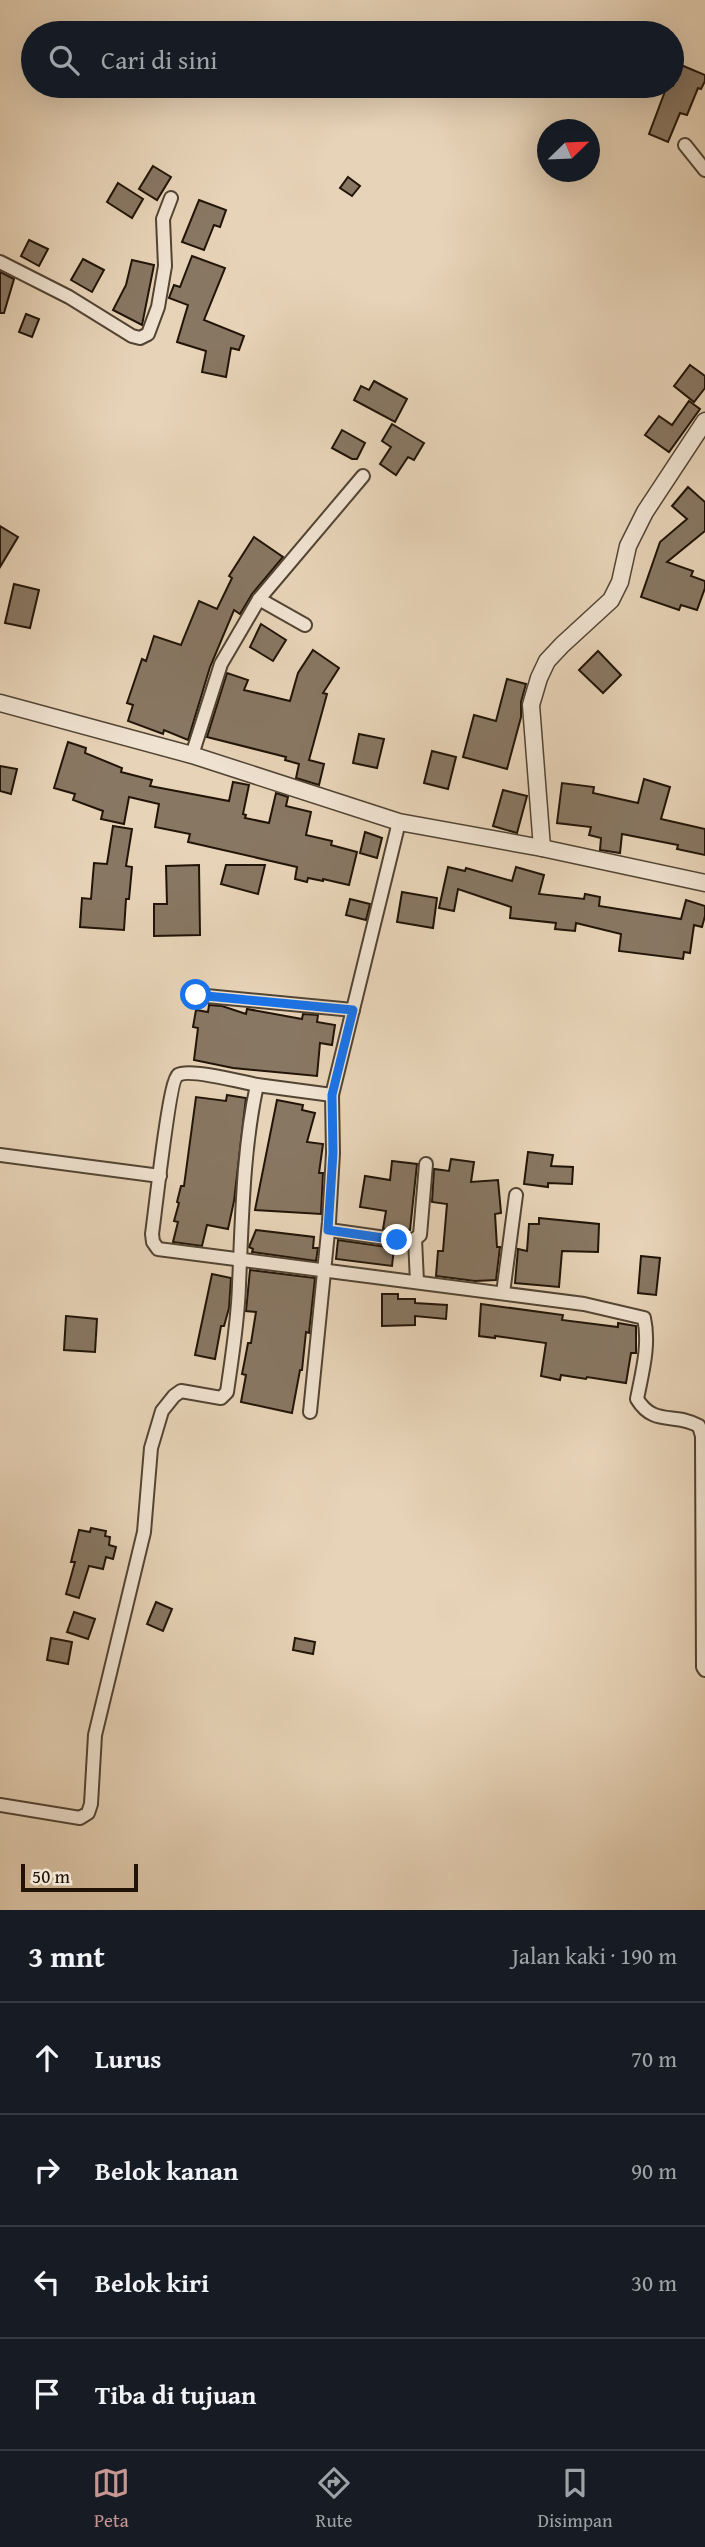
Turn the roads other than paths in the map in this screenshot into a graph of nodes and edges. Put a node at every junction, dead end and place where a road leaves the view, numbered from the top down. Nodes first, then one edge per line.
1 (685, 145) dead end
2 (705, 170) edge
3 (170, 198) dead end
4 (0, 262) edge
5 (705, 421) edge
6 (363, 476) dead end
7 (259, 599) junction
8 (305, 625) dead end
9 (0, 703) edge
10 (191, 755) junction
11 (399, 822) junction
12 (542, 848) junction
13 (705, 883) edge
14 (196, 995) dead end
15 (353, 1010) junction
16 (257, 1085) junction
17 (332, 1095) junction
18 (0, 1155) edge
19 (426, 1164) dead end
20 (160, 1175) junction
21 (516, 1195) dead end
22 (328, 1230) junction
23 (415, 1239) junction
24 (239, 1260) junction
25 (323, 1272) junction
26 (416, 1282) junction
27 (503, 1293) junction
28 (310, 1412) dead end
29 (705, 1670) edge
30 (0, 1805) edge

1 - 2 street
3 - 4 street
5 - 12 street
6 - 7 street
7 - 8 street
7 - 10 street
9 - 10 street
10 - 11 street
11 - 12 street
11 - 15 street
12 - 13 street
14 - 15 street
15 - 17 street
16 - 17 street
16 - 20 street
16 - 24 street
17 - 22 street
18 - 20 street
19 - 23 street
20 - 24 street
21 - 27 street
22 - 23 street
22 - 25 street
23 - 26 street
24 - 25 street
24 - 30 street
25 - 26 street
25 - 28 street
26 - 27 street
27 - 29 street

